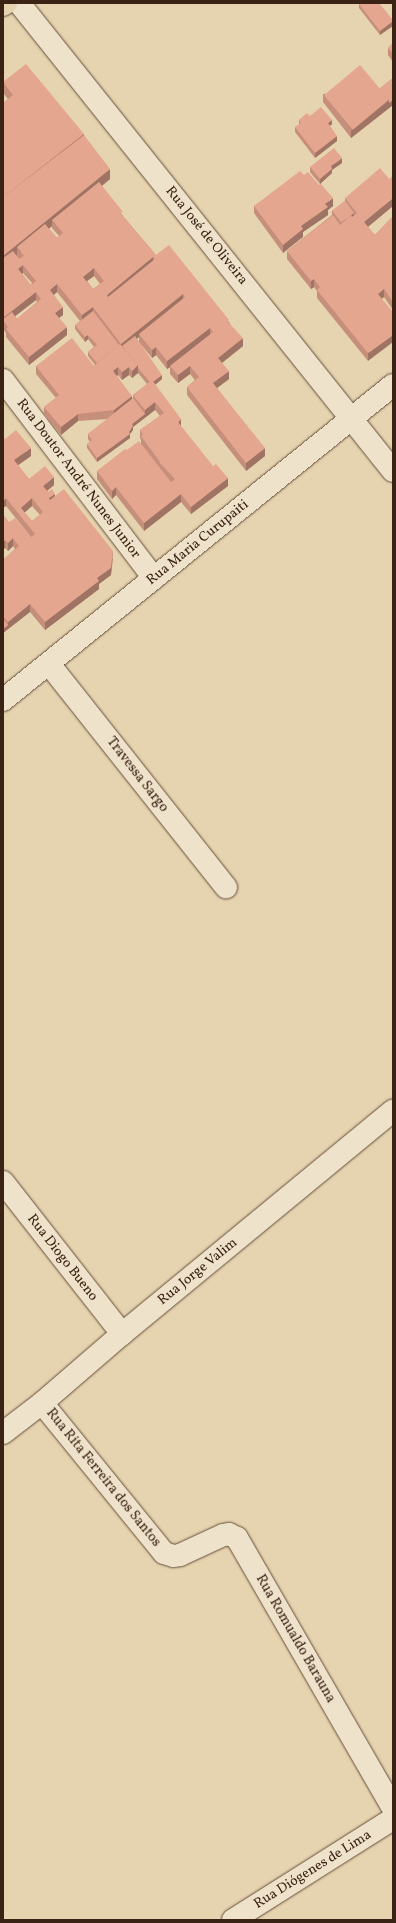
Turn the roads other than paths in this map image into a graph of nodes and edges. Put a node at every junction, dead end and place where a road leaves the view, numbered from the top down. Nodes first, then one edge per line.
1 (6, 3) edge
2 (18, 3) edge
3 (3, 6) edge
4 (3, 380) edge
5 (393, 385) edge
6 (352, 418) junction
7 (393, 470) edge
8 (154, 578) junction
9 (49, 664) junction
10 (3, 700) edge
11 (226, 887) dead end
12 (393, 1111) edge
13 (3, 1182) edge
14 (122, 1334) junction
15 (42, 1404) junction
16 (3, 1433) edge
17 (164, 1553) joint
18 (393, 1808) edge
19 (393, 1819) edge
20 (233, 1920) edge

1 - 3 main road
2 - 6 street, Rua José de Oliveira
4 - 8 street, Rua Doutor André Nunes Junior
5 - 6 street, Rua Maria Curupaiti
6 - 7 street, Rua José de Oliveira
6 - 8 street, Rua Maria Curupaiti
8 - 9 street, Rua Maria Curupaiti
9 - 10 street, Rua Maria Curupaiti
9 - 11 street, Travessa Sargo
12 - 14 street, Rua Jorge Valim
13 - 14 street, Rua Diogo Bueno
14 - 15 street, Rua Jorge Valim
15 - 16 street, Rua Jorge Valim
15 - 17 street, Rua Rita Ferreira dos Santos
17 - 18 street, Rua Romualdo Barauna
19 - 20 street, Rua Diógenes de Lima

